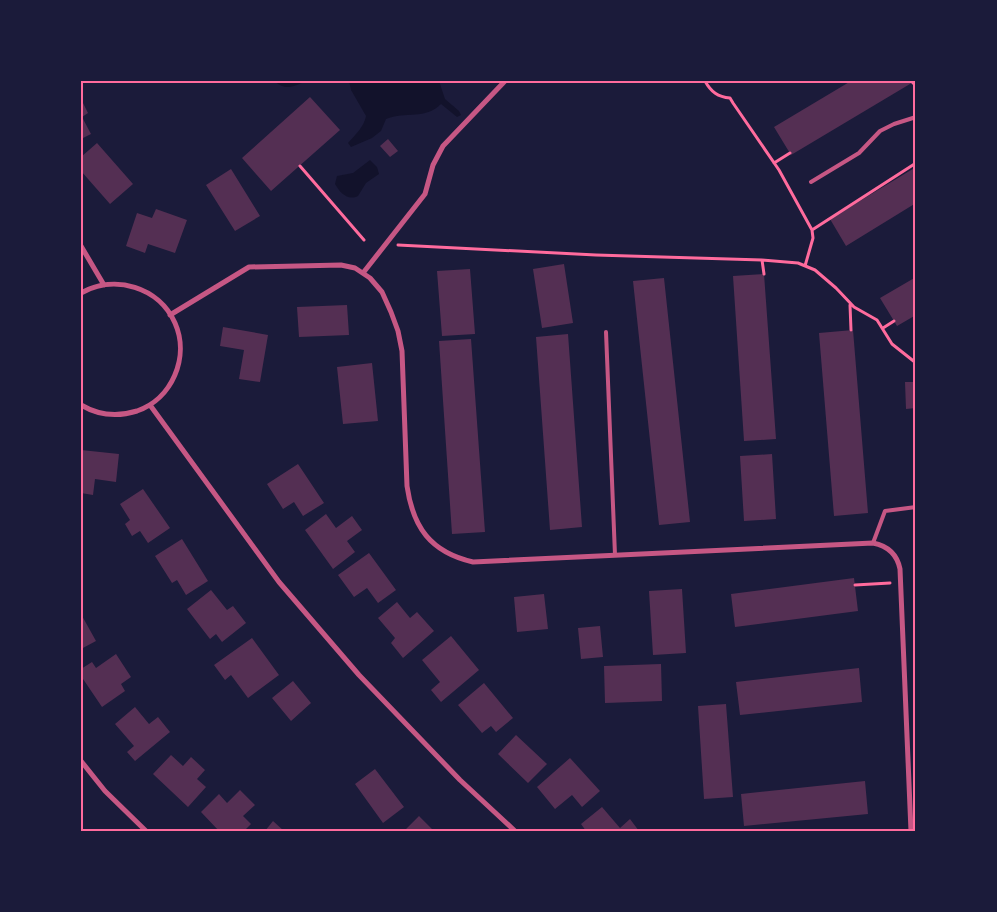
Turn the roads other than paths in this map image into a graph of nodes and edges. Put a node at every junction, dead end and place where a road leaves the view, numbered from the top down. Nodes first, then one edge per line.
1 (505, 81) edge
2 (916, 117) edge
3 (812, 182) dead end
4 (81, 246) edge
5 (363, 273) junction
6 (104, 284) junction
7 (81, 293) edge
8 (170, 315) junction
9 (606, 332) dead end
10 (81, 405) edge
11 (150, 405) junction
12 (916, 507) edge
13 (873, 543) junction
14 (615, 555) junction
15 (81, 761) edge
16 (146, 831) edge
17 (515, 831) edge
18 (911, 831) edge

1 - 5 street
2 - 3 lane
4 - 6 street
5 - 8 street
5 - 14 street
6 - 7 street
6 - 8 street
8 - 11 street
9 - 14 lane
10 - 11 street
11 - 17 street
12 - 13 lane
13 - 14 street
13 - 18 street
15 - 16 street

